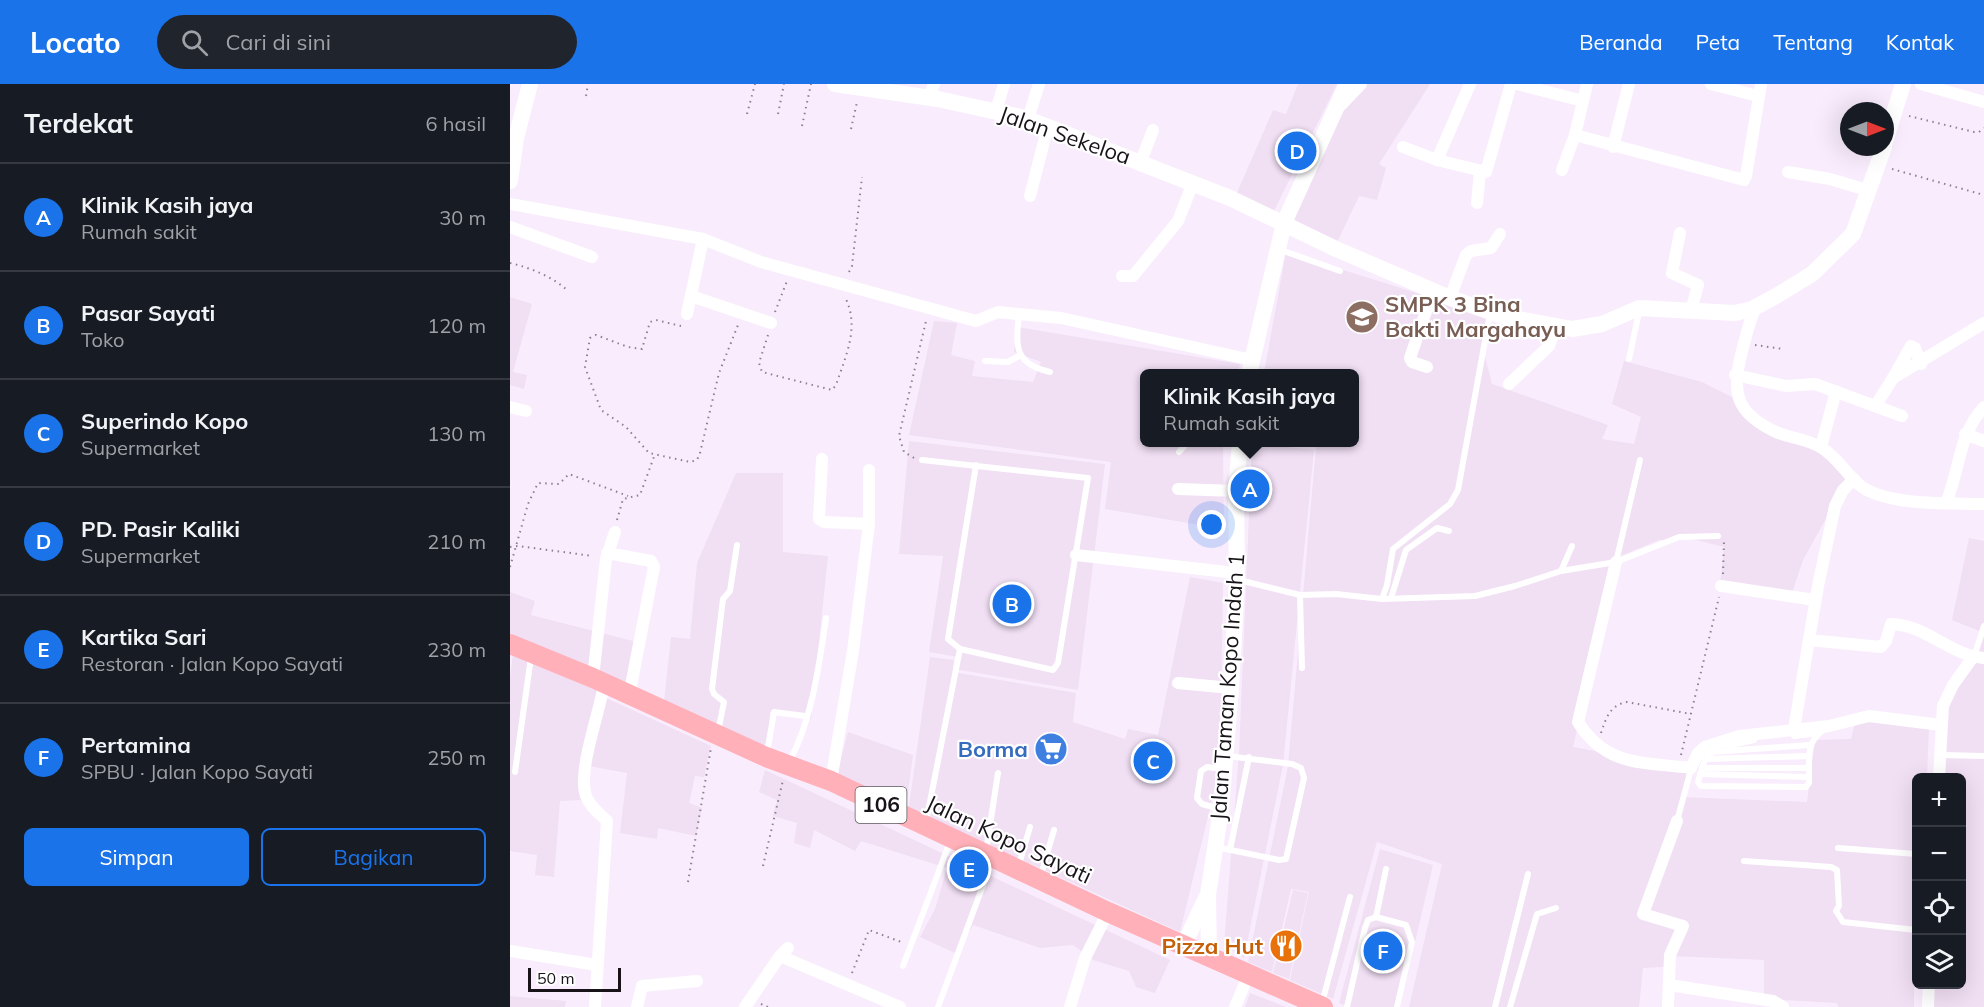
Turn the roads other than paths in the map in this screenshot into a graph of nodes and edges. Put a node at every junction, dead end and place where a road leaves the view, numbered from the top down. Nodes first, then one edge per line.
1 (530, 84) edge
2 (835, 84) edge
3 (1004, 84) edge
4 (1039, 84) edge
5 (1347, 84) edge
6 (1361, 84) edge
7 (1470, 84) edge
8 (1511, 84) edge
9 (1517, 84) edge
10 (1587, 84) edge
11 (1629, 84) edge
12 (1711, 84) edge
13 (1903, 84) edge
14 (1921, 84) edge
15 (1760, 90) edge
16 (932, 91) edge
17 (1583, 101) junction
18 (1984, 102) edge
19 (1336, 110) junction
20 (996, 111) junction
21 (1894, 115) edge
22 (1028, 119) junction
23 (1048, 126) junction
24 (1153, 130) dead end
25 (1575, 135) junction
26 (1403, 147) dead end
27 (1613, 147) junction
28 (1881, 156) edge
29 (1437, 160) junction
30 (1141, 161) junction
31 (1562, 170) dead end
32 (1480, 172) junction
33 (1788, 172) dead end
34 (510, 182) edge
35 (1193, 183) junction
36 (1870, 191) junction
37 (1030, 196) dead end
38 (1477, 203) dead end
39 (510, 204) edge
40 (1284, 223) junction
41 (510, 227) edge
42 (1680, 233) dead end
43 (1500, 234) dead end
44 (703, 239) junction
45 (1277, 249) junction
46 (592, 257) dead end
47 (1340, 271) dead end
48 (1122, 276) dead end
49 (1433, 291) junction
50 (692, 296) junction
51 (1450, 298) junction
52 (1756, 307) junction
53 (1639, 308) junction
54 (1691, 311) junction
55 (1019, 313) junction
56 (1490, 313) junction
57 (687, 314) road end
58 (771, 323) road end
59 (1984, 324) edge
60 (1556, 327) junction
61 (1019, 356) junction
62 (1629, 359) dead end
63 (985, 361) dead end
64 (1921, 364) junction
65 (1250, 367) edge
66 (1427, 367) dead end
67 (1050, 372) dead end
68 (1736, 375) junction
69 (1893, 378) junction
70 (1509, 384) dead end
71 (1836, 391) junction
72 (1876, 405) junction
73 (510, 407) edge
74 (1984, 407) edge
75 (526, 411) dead end
76 (1902, 416) dead end
77 (1965, 434) junction
78 (1984, 441) edge
79 (1184, 447) edge
80 (1239, 447) edge
81 (1821, 447) junction
82 (1179, 452) dead end
83 (822, 459) dead end
84 (922, 460) road end
85 (1640, 460) dead end
86 (976, 465) junction
87 (869, 470) dead end
88 (1854, 479) junction
89 (1178, 489) dead end
90 (1236, 491) junction
91 (1946, 503) junction
92 (1984, 504) edge
93 (869, 524) junction
94 (1449, 531) dead end
95 (615, 532) road end
96 (1718, 536) road end
97 (737, 545) dead end
98 (1572, 546) dead end
99 (607, 555) junction
100 (1076, 555) junction
101 (1616, 562) junction
102 (1561, 571) junction
103 (1237, 576) junction
104 (1721, 586) road end
105 (1300, 595) junction
106 (1391, 598) junction
107 (1382, 599) junction
108 (1815, 600) junction
109 (826, 618) dead end
110 (1984, 626) edge
111 (1809, 640) junction
112 (510, 644) edge
113 (960, 649) junction
114 (531, 653) junction
115 (1979, 658) edge
116 (1302, 668) dead end
117 (598, 681) junction
118 (1178, 683) dead end
119 (1231, 688) junction
120 (629, 696) junction
121 (805, 716) junction
122 (1941, 725) junction
123 (1794, 729) junction
124 (1824, 730) junction
125 (715, 734) junction
126 (1810, 746) junction
127 (1710, 752) junction
128 (1940, 755) junction
129 (1809, 756) junction
130 (1984, 756) edge
131 (766, 757) junction
132 (1250, 757) junction
133 (1705, 759) junction
134 (1225, 763) junction
135 (787, 765) junction
136 (1809, 768) junction
137 (1698, 770) junction
138 (515, 772) dead end
139 (998, 773) dead end
140 (1939, 773) edge
141 (1809, 777) junction
142 (831, 781) junction
143 (1221, 809) junction
144 (1677, 821) joint
145 (926, 827) junction
146 (1030, 827) dead end
147 (1054, 830) dead end
148 (951, 839) junction
149 (1223, 848) junction
150 (1838, 848) dead end
151 (1912, 854) edge
152 (989, 856) junction
153 (1744, 861) dead end
154 (1017, 868) junction
155 (1386, 869) dead end
156 (1528, 874) dead end
157 (1040, 879) junction
158 (1208, 895) junction
159 (1350, 897) dead end
160 (1556, 908) dead end
161 (1108, 912) junction
162 (1376, 917) junction
163 (1912, 929) edge
164 (1184, 945) junction
165 (510, 951) edge
166 (1209, 956) junction
167 (597, 965) junction
168 (903, 966) dead end
169 (1249, 974) junction
170 (698, 981) dead end
171 (1929, 989) edge
172 (1669, 996) edge
173 (595, 1007) edge
174 (637, 1007) edge
175 (745, 1007) edge
176 (900, 1007) edge
177 (938, 1007) edge
178 (1070, 1007) edge
179 (1236, 1007) edge
180 (1322, 1007) edge
181 (1347, 1007) edge
182 (1398, 1007) edge
183 (1495, 1007) edge
184 (1510, 1007) edge
185 (1783, 1007) edge
186 (1928, 1007) edge

1 - 34 street
2 - 16 street, Jalan Sekeloa
3 - 20 street
4 - 22 street
5 - 19 street
6 - 19 street
7 - 29 street
8 - 32 street
9 - 17 street
10 - 17 street
11 - 27 street
12 - 15 street
13 - 21 street
14 - 18 street
15 - 27 street
16 - 20 street, Jalan Sekeloa
17 - 25 street
19 - 40 street
20 - 22 street, Jalan Sekeloa
22 - 23 street, Jalan Sekeloa
23 - 30 street, Jalan Sekeloa
23 - 37 street
24 - 30 street
25 - 27 street
25 - 31 street
26 - 29 street
28 - 36 street
29 - 32 street
30 - 35 street, Jalan Sekeloa
32 - 38 street
33 - 36 street
35 - 40 street, Jalan Sekeloa
35 - 48 street
36 - 52 street
39 - 44 street
40 - 45 street
40 - 49 street, Jalan Sekeloa
41 - 46 street
42 - 54 street
43 - 51 street
44 - 50 street
44 - 55 street
45 - 47 lane
45 - 65 street
49 - 51 street, Jalan Sekeloa
49 - 66 street
50 - 57 street
50 - 58 street
51 - 56 street, Jalan Sekeloa
52 - 54 street
52 - 68 street
53 - 54 street
53 - 60 street, Jalan Sekeloa
53 - 62 lane
55 - 61 lane
55 - 65 street
56 - 60 street, Jalan Sekeloa
56 - 107 lane
59 - 64 street
60 - 70 street
61 - 63 lane
61 - 67 lane
64 - 69 street
64 - 69 street
68 - 71 street
68 - 81 street
69 - 72 street
71 - 72 street
71 - 81 street
72 - 76 street
73 - 75 street
74 - 77 street
77 - 78 street
77 - 91 street
79 - 82 lane
80 - 90 street, Jalan Taman Kopo Indah 1
81 - 88 street
83 - 93 street
84 - 86 lane
85 - 101 lane
86 - 100 lane
86 - 113 lane
87 - 93 street
88 - 91 street
88 - 108 street
89 - 90 street
90 - 103 street, Jalan Taman Kopo Indah 1
91 - 92 street
93 - 142 street
94 - 106 lane
95 - 99 street
96 - 101 lane
97 - 125 lane
98 - 102 lane
99 - 117 street
99 - 120 street
100 - 103 street
100 - 113 lane
101 - 102 lane
101 - 137 street
102 - 106 lane
103 - 105 lane
103 - 119 street, Jalan Taman Kopo Indah 1
104 - 108 street
105 - 107 lane
105 - 116 lane
106 - 107 lane
108 - 111 street
109 - 121 lane
110 - 115 lane
111 - 115 street
111 - 123 street
112 - 114 main road, Jalan Kopo Sayati / 106
113 - 145 lane
114 - 117 main road, Jalan Kopo Sayati / 106
114 - 138 lane
115 - 122 street
117 - 120 main road, Jalan Kopo Sayati / 106
117 - 167 street
118 - 119 street
119 - 134 street, Jalan Taman Kopo Indah 1
120 - 125 main road, Jalan Kopo Sayati / 106
121 - 131 lane
121 - 135 lane
122 - 124 street
122 - 128 street
123 - 124 street
123 - 137 street
124 - 126 lane
124 - 127 lane
125 - 131 main road, Jalan Kopo Sayati / 106
126 - 127 lane
126 - 129 lane
127 - 133 lane
128 - 130 lane
128 - 140 street
129 - 133 lane
129 - 136 lane
131 - 135 main road, Jalan Kopo Sayati / 106
132 - 134 lane
132 - 149 lane
132 - 149 lane
133 - 137 lane
134 - 143 street, Jalan Taman Kopo Indah 1
134 - 143 lane
135 - 142 main road, Jalan Kopo Sayati / 106
136 - 137 lane
136 - 141 lane
137 - 141 lane
137 - 141 lane
137 - 144 lane
139 - 152 lane
142 - 145 main road, Jalan Kopo Sayati / 106
143 - 149 street, Jalan Taman Kopo Indah 1
144 - 172 street
145 - 148 main road, Jalan Kopo Sayati / 106
146 - 154 lane
147 - 157 lane
148 - 152 main road, Jalan Kopo Sayati / 106
148 - 168 lane
149 - 158 street, Jalan Taman Kopo Indah 1
150 - 151 lane
152 - 154 main road, Jalan Kopo Sayati / 106
152 - 177 lane
153 - 163 lane
154 - 157 main road, Jalan Kopo Sayati / 106
155 - 162 lane
156 - 183 lane
157 - 161 main road, Jalan Kopo Sayati / 106
158 - 164 street, Jalan Taman Kopo Indah 1
158 - 166 street, Jalan Taman Kopo Indah 1
159 - 180 lane
160 - 184 lane
161 - 164 main road, Jalan Kopo Sayati / 106
161 - 178 street
162 - 181 lane
162 - 182 lane
164 - 166 main road, Jalan Kopo Sayati / 106
165 - 167 street
166 - 169 main road, Jalan Kopo Sayati / 106
167 - 173 street
169 - 179 street
169 - 180 main road, Jalan Kopo Sayati / 106
170 - 174 street
171 - 186 street
172 - 185 street
175 - 176 street

